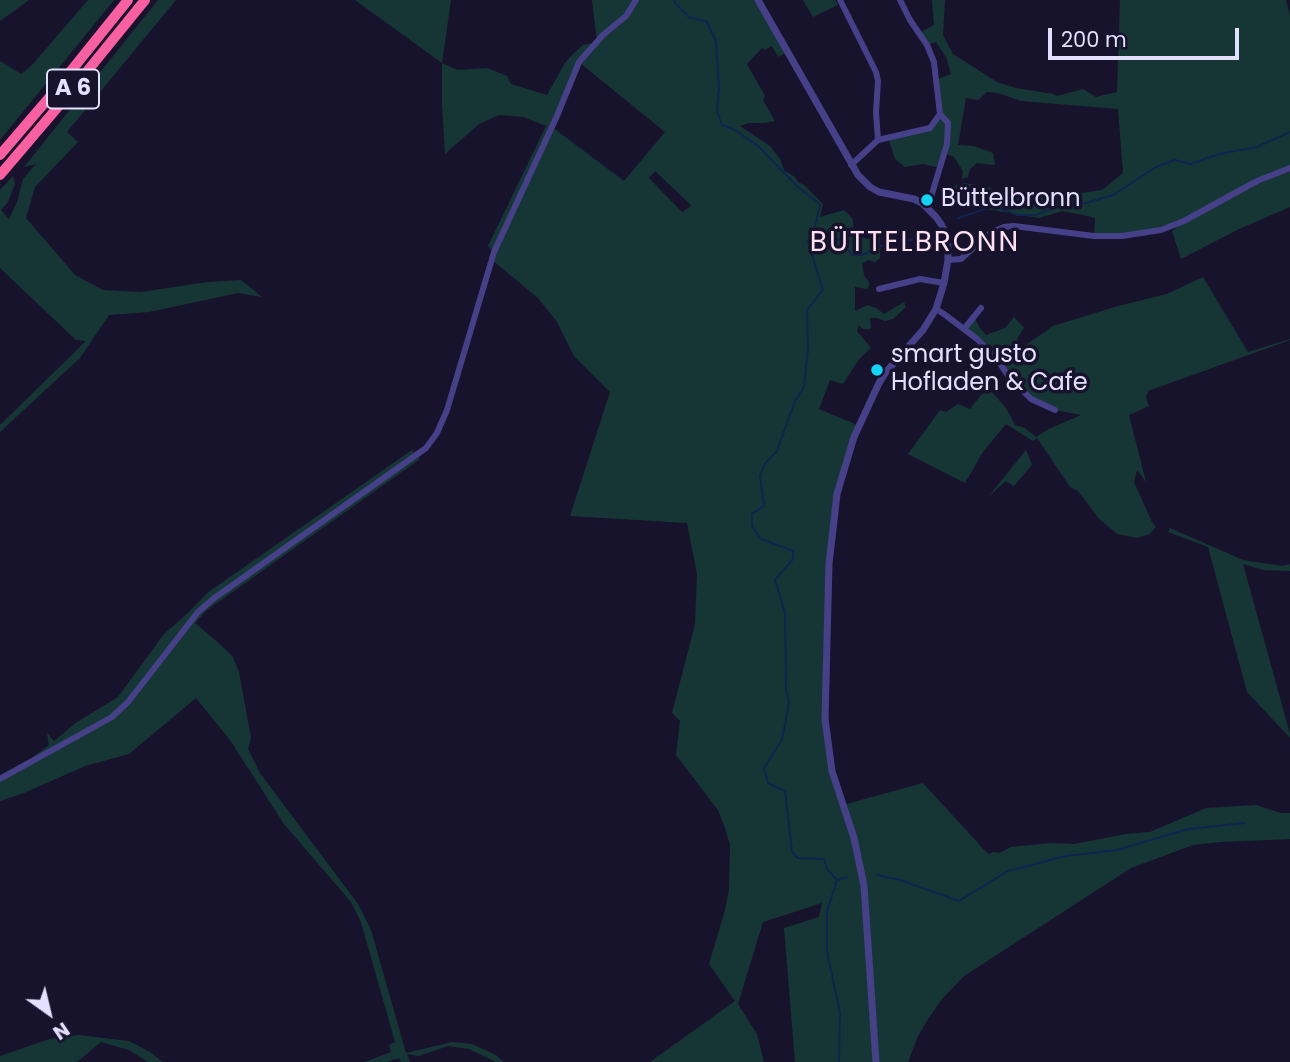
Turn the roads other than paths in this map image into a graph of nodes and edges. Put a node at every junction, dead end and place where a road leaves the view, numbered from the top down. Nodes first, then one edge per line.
1 (128, 0) edge
2 (145, 0) edge
3 (636, 0) edge
4 (758, 0) edge
5 (840, 0) edge
6 (900, 0) edge
7 (940, 114) junction
8 (878, 140) junction
9 (0, 155) edge
10 (852, 164) junction
11 (1290, 168) edge
12 (0, 175) edge
13 (922, 203) junction
14 (948, 260) junction
15 (944, 283) junction
16 (879, 289) dead end
17 (981, 308) dead end
18 (936, 309) junction
19 (964, 329) junction
20 (1055, 410) dead end
21 (0, 779) edge
22 (876, 1062) edge

1 - 9 highway, A 6
2 - 12 highway, A 6
3 - 21 street
4 - 10 street
5 - 8 street
6 - 7 street
7 - 8 street
7 - 13 street
8 - 10 street
10 - 13 street
11 - 14 street
13 - 14 street
14 - 15 street
15 - 16 street
15 - 18 street
17 - 19 street
18 - 19 street
18 - 22 street
19 - 20 street

